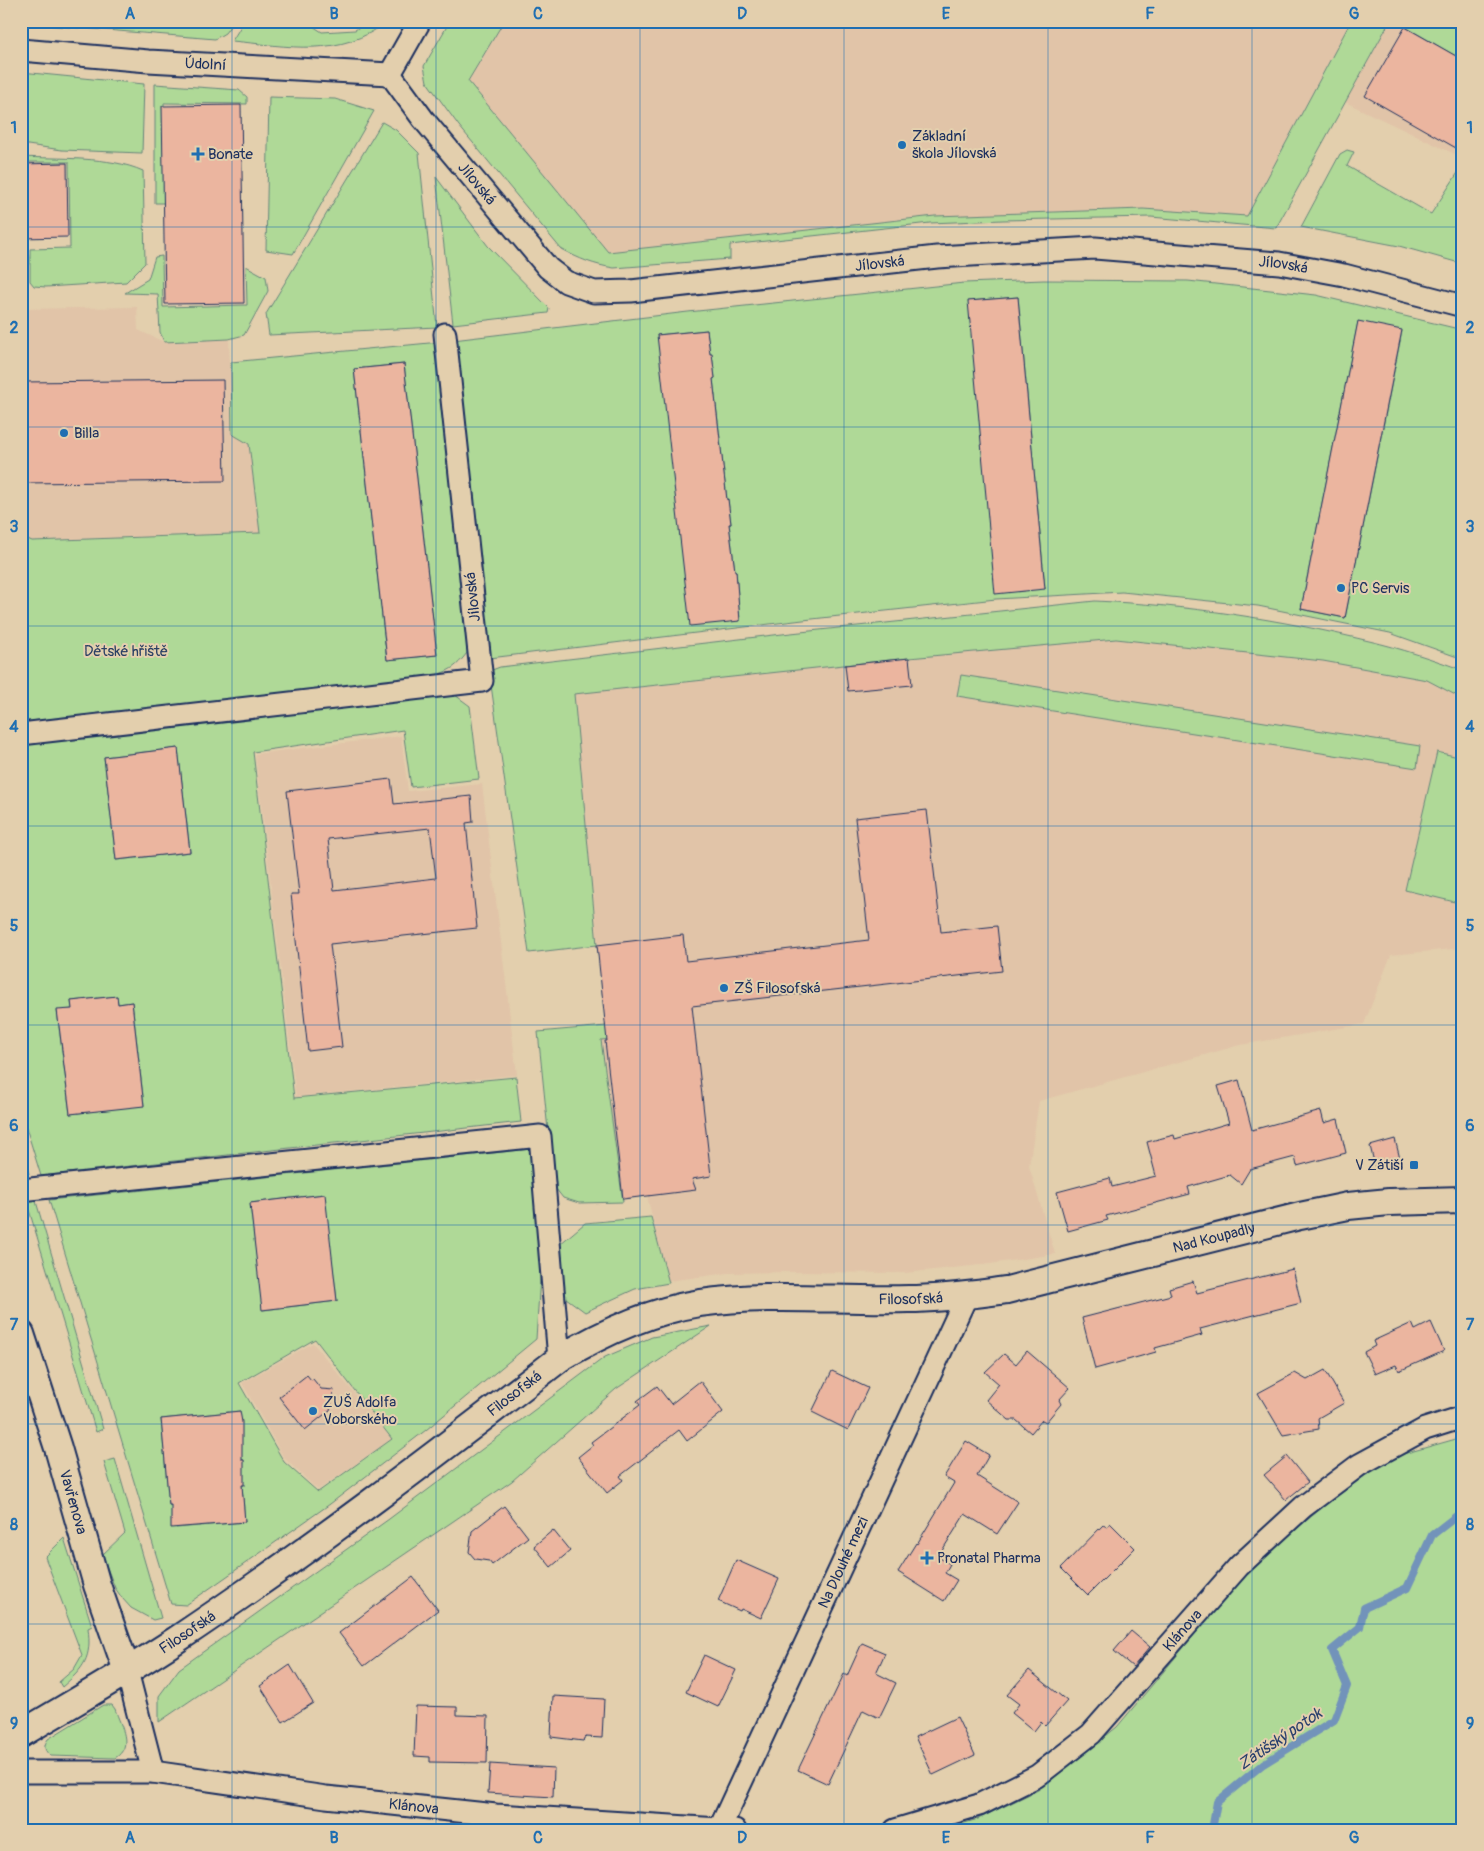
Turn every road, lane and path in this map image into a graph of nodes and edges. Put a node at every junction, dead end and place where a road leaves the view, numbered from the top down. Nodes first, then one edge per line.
1 (420, 21) edge
2 (21, 50) edge
3 (390, 74) junction
4 (1463, 306) edge
5 (445, 334) dead end
6 (21, 734) edge
7 (21, 1190) edge
8 (1463, 1200) edge
9 (967, 1296) junction
10 (22, 1344) edge
11 (559, 1359) junction
12 (1463, 1417) edge
13 (127, 1671) junction
14 (21, 1734) edge
15 (21, 1772) edge
16 (153, 1772) junction
17 (725, 1829) edge
18 (895, 1830) edge

1 - 3 street
2 - 3 street, Údolní
3 - 4 street, Jílovská
5 - 6 street, Jílovská
7 - 11 street
8 - 9 street, Nad Koupadly
9 - 11 street, Filosofská
9 - 17 street, Na Dlouhé mezi
10 - 13 street, Vavřenova
11 - 13 street, Filosofská
12 - 18 street, Klánova
13 - 14 street
13 - 16 street
15 - 16 street, Klánova
16 - 17 street, Klánova

